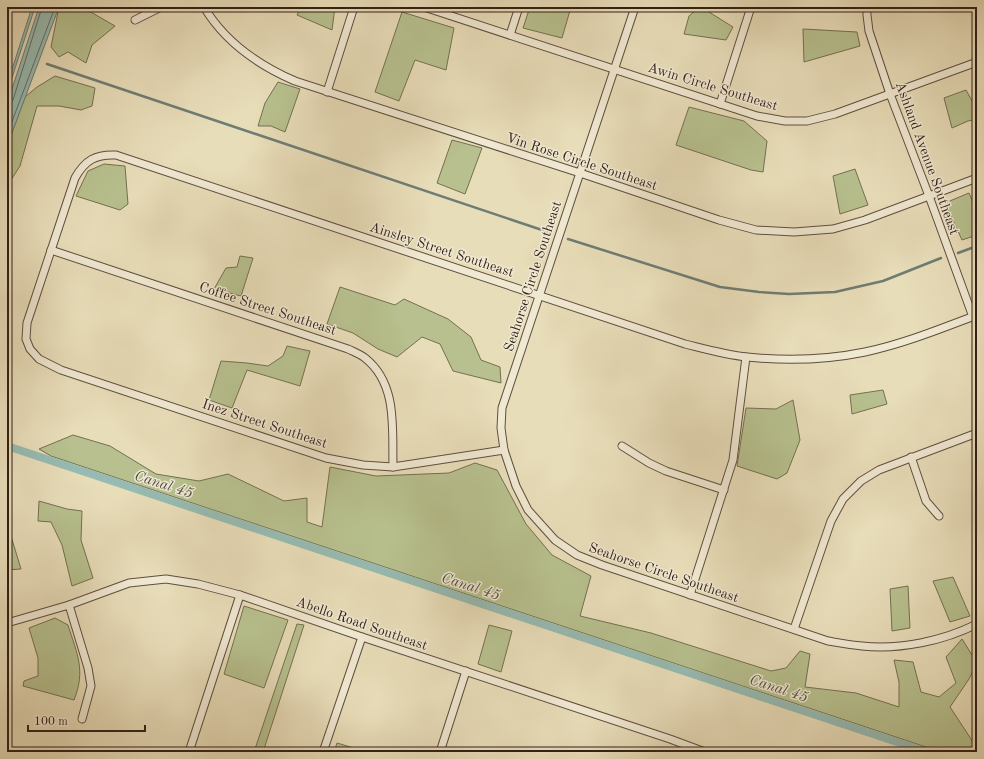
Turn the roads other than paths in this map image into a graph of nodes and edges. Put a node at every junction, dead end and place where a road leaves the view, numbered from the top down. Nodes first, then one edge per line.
1 (161, 7) edge
2 (204, 7) edge
3 (354, 7) edge
4 (424, 7) edge
5 (520, 7) edge
6 (635, 7) edge
7 (751, 7) edge
8 (867, 7) edge
9 (135, 20) dead end
10 (510, 35) junction
11 (977, 62) edge
12 (614, 69) junction
13 (327, 92) junction
14 (890, 94) junction
15 (720, 104) junction
16 (580, 174) junction
17 (977, 178) edge
18 (929, 196) junction
19 (51, 250) junction
20 (540, 295) junction
21 (975, 316) edge
22 (746, 357) junction
23 (977, 432) edge
24 (622, 446) dead end
25 (504, 450) junction
26 (911, 456) junction
27 (393, 467) junction
28 (724, 490) junction
29 (939, 516) dead end
30 (240, 595) junction
31 (690, 595) junction
32 (69, 604) junction
33 (7, 623) edge
34 (977, 626) edge
35 (794, 629) junction
36 (362, 637) junction
37 (466, 671) junction
38 (82, 719) dead end
39 (696, 750) edge
40 (189, 752) edge
41 (324, 752) edge
42 (440, 752) edge
43 (705, 752) edge

1 - 9 street
2 - 13 street, Vin Rose Circle Southeast
3 - 13 street
4 - 10 street, Awin Circle Southeast
5 - 10 street
6 - 12 street
7 - 15 street
8 - 14 street, Ashland Avenue Southeast
10 - 12 street, Awin Circle Southeast
11 - 14 street, Awin Circle Southeast
12 - 15 street, Awin Circle Southeast
12 - 16 street, Seahorse Circle Southeast
13 - 16 street, Vin Rose Circle Southeast
14 - 15 street, Awin Circle Southeast
14 - 18 street, Ashland Avenue Southeast
16 - 18 street, Vin Rose Circle Southeast
16 - 20 street, Seahorse Circle Southeast
17 - 18 street, Vin Rose Circle Southeast
18 - 21 street, Ashland Avenue Southeast
19 - 20 street, Ainsley Street Southeast
19 - 27 street, Coffee Street Southeast
19 - 27 street, Inez Street Southeast
20 - 22 street, Ainsley Street Southeast
20 - 25 street, Seahorse Circle Southeast
21 - 22 street, Ainsley Street Southeast
22 - 28 street
23 - 26 street
24 - 28 street
25 - 27 street, Inez Street Southeast
25 - 31 street, Seahorse Circle Southeast
26 - 29 street
26 - 35 street
28 - 31 street
30 - 32 street, Abello Road Southeast
30 - 36 street, Abello Road Southeast
30 - 40 street
31 - 35 street, Seahorse Circle Southeast
32 - 33 street, Abello Road Southeast
32 - 38 street
34 - 35 street, Seahorse Circle Southeast
36 - 37 street, Abello Road Southeast
36 - 41 street
37 - 39 street, Abello Road Southeast
37 - 42 street
39 - 43 street, Abello Road Southeast

